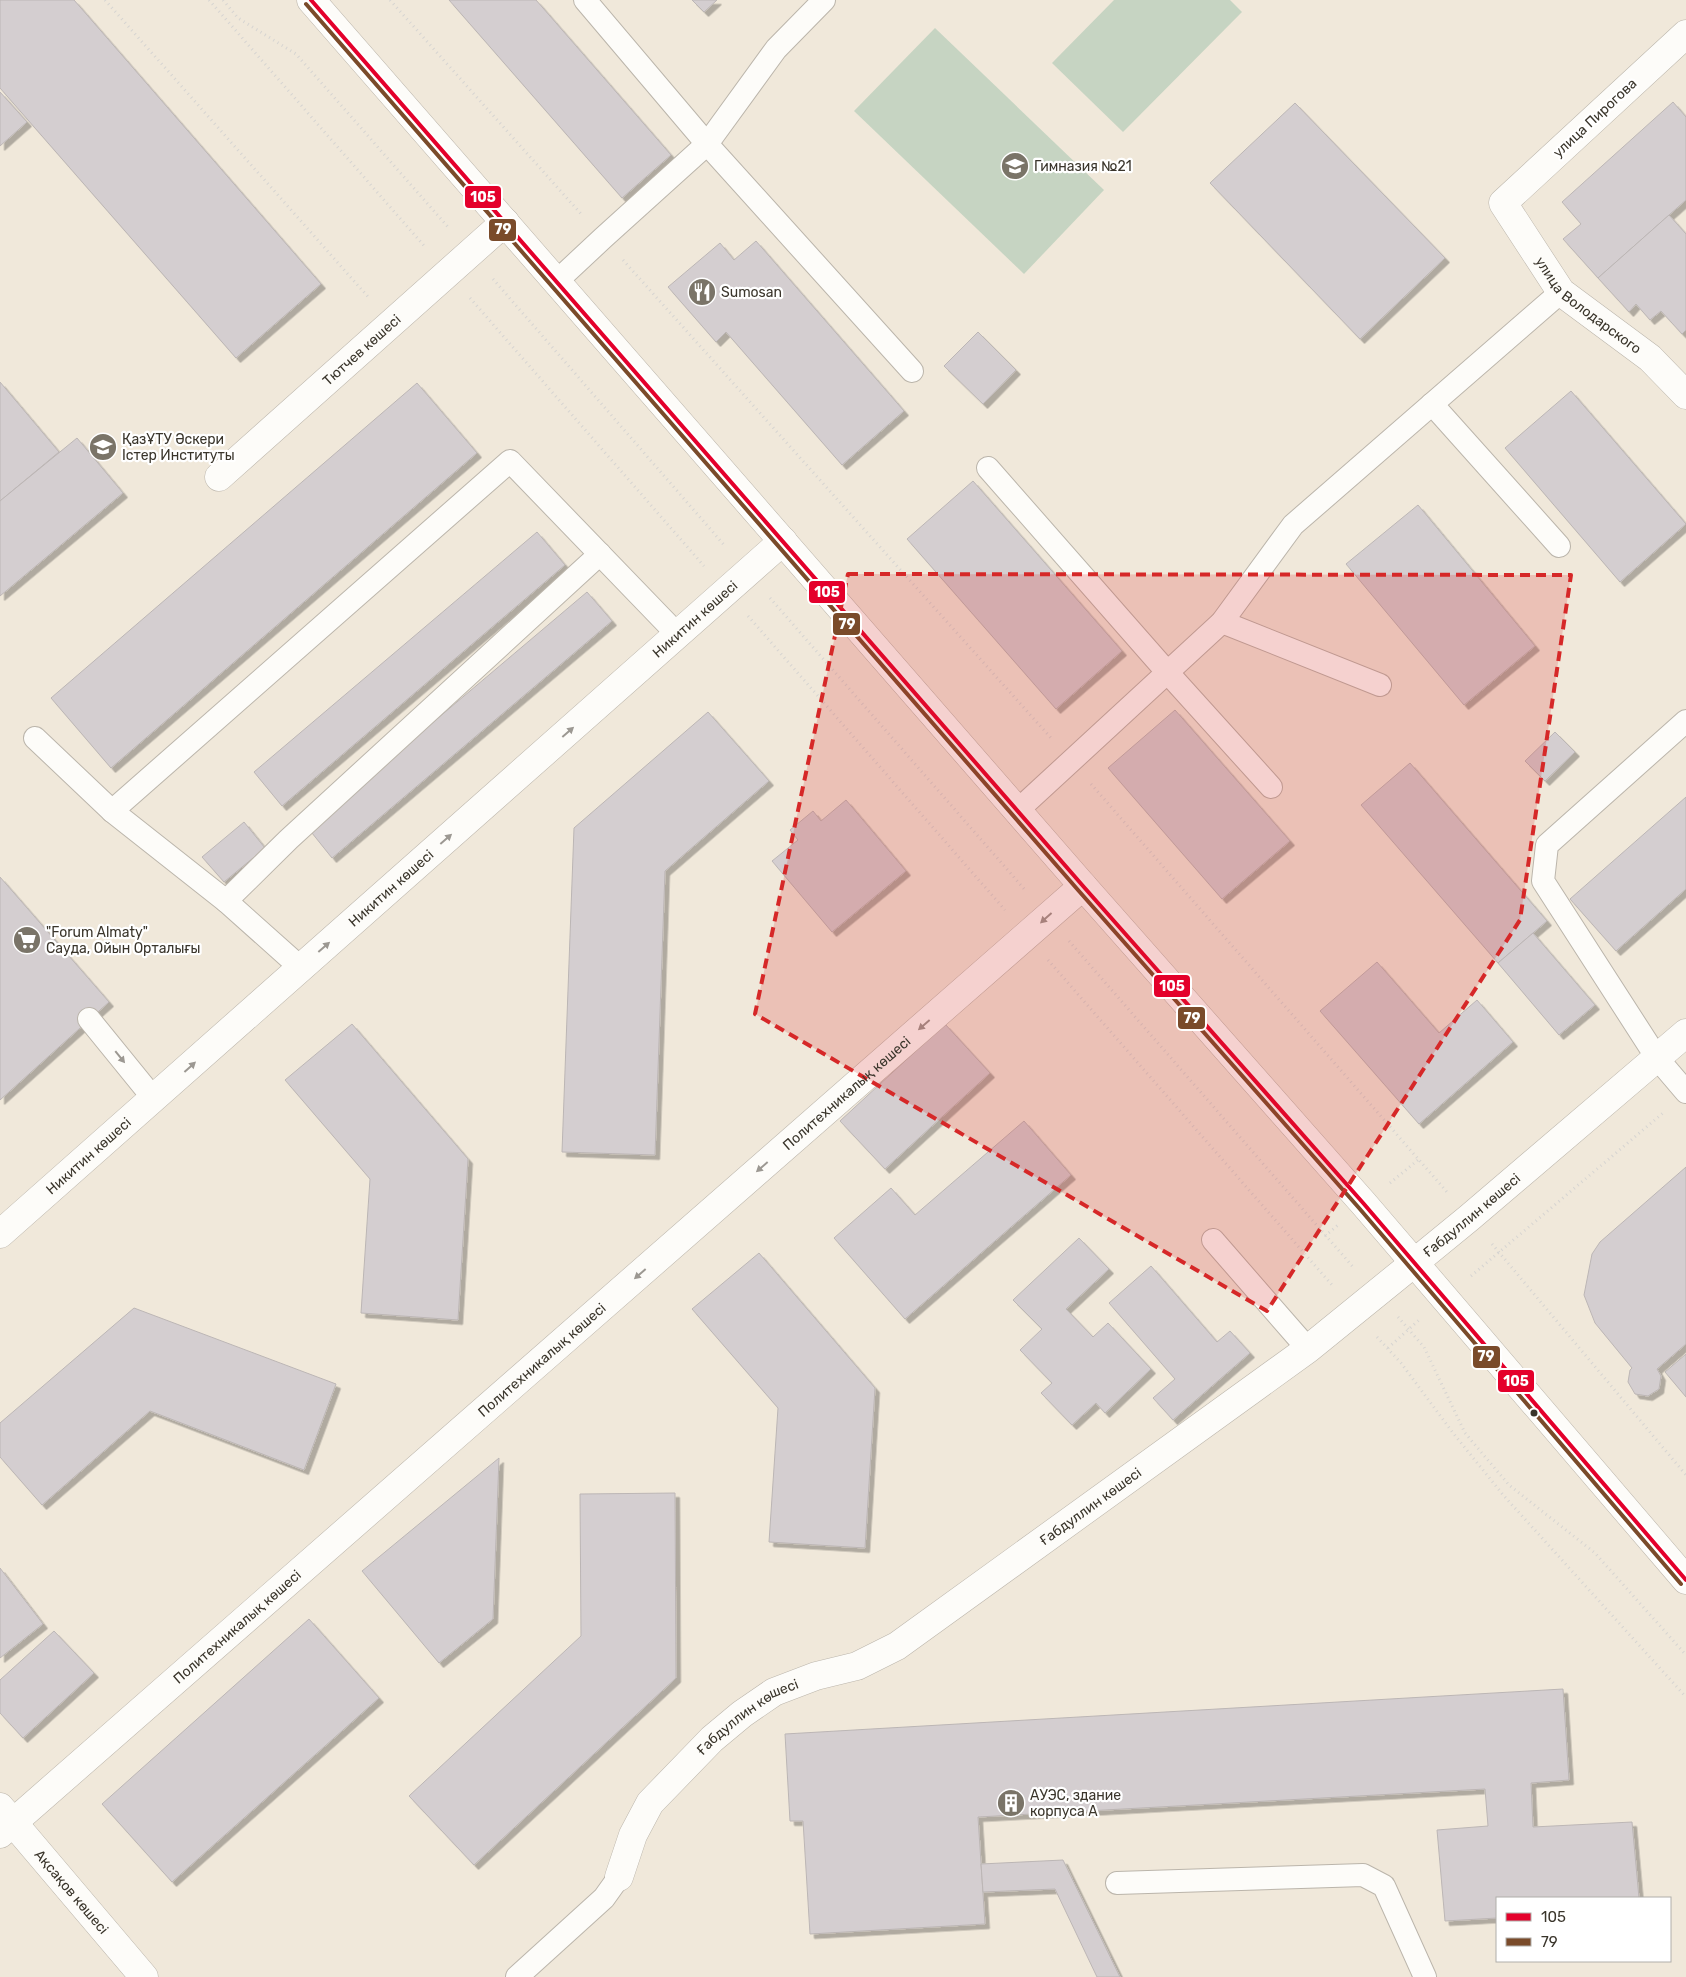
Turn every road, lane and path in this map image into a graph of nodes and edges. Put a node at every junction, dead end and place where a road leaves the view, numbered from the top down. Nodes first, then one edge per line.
1 (105, 0) edge
2 (209, 0) edge
3 (223, 0) edge
4 (311, 0) edge
5 (390, 0) edge
6 (585, 0) edge
7 (824, 0) edge
8 (1686, 34) edge
9 (707, 144) junction
10 (1503, 203) joint
11 (505, 222) junction
12 (603, 238) junction
13 (471, 254) junction
14 (448, 273) junction
15 (557, 282) junction
16 (1561, 292) junction
17 (392, 324) junction
18 (912, 371) dead end
19 (1686, 395) edge
20 (1432, 404) junction
21 (988, 468) dead end
22 (220, 477) dead end
23 (783, 541) junction
24 (1559, 546) dead end
25 (600, 554) junction
26 (748, 572) junction
27 (726, 591) junction
28 (1222, 622) junction
29 (678, 635) junction
30 (1168, 673) junction
31 (1380, 685) dead end
32 (1686, 721) edge
33 (35, 738) dead end
34 (1071, 760) junction
35 (1272, 786) dead end
36 (112, 811) junction
37 (1017, 811) junction
38 (1083, 886) junction
39 (226, 901) junction
40 (1047, 916) junction
41 (1026, 935) junction
42 (301, 968) junction
43 (89, 1018) dead end
44 (1686, 1033) edge
45 (1657, 1058) junction
46 (1686, 1092) edge
47 (154, 1099) junction
48 (1664, 1113) dead end
49 (1469, 1218) junction
50 (0, 1234) edge
51 (1213, 1240) dead end
52 (1499, 1252) junction
53 (1414, 1264) junction
54 (1377, 1294) junction
55 (1445, 1299) junction
56 (1355, 1312) junction
57 (1408, 1329) junction
58 (1388, 1348) junction
59 (1308, 1349) junction
60 (1686, 1475) edge
61 (1686, 1580) edge
62 (1686, 1655) edge
63 (1686, 1697) edge
64 (4, 1821) edge
65 (619, 1877) joint
66 (1117, 1883) dead end
67 (144, 1977) edge
68 (517, 1977) edge
69 (1425, 1977) edge

1 - 17 path
2 - 14 path
3 - 13 path
4 - 11 street
5 - 12 path
6 - 9 lane
7 - 9 lane
8 - 10 street, улица Пирогова
9 - 12 lane
9 - 18 lane
10 - 16 street, улица Володарского
11 - 13 street, Тютчев көшесі
11 - 15 street
12 - 15 lane
12 - 34 path
13 - 14 street, Тютчев көшесі
13 - 26 path
14 - 17 street, Тютчев көшесі
14 - 27 path
15 - 23 street
16 - 19 street, улица Володарского
16 - 20 lane
17 - 22 street, Тютчев көшесі
20 - 24 lane
20 - 28 lane
21 - 30 lane
23 - 26 street, Никитин көшесі
23 - 37 street
25 - 29 lane
25 - 36 lane
25 - 39 lane
26 - 27 street, Никитин көшесі
26 - 40 path
27 - 29 street, Никитин көшесі
27 - 41 path
28 - 30 lane
28 - 31 lane
42 -> 29 street, Никитин көшесі
30 - 34 lane
30 - 35 lane
32 - 45 lane
33 - 36 lane
34 - 37 lane
34 - 49 path
36 - 39 lane
37 - 38 street
38 - 40 street, Политехникалық көшесі
38 - 53 street
39 - 42 lane
40 -> 41 street, Политехникалық көшесі
40 - 54 path
41 - 56 path
41 -> 64 street, Политехникалық көшесі
47 -> 42 street, Никитин көшесі
43 -> 47 lane
44 - 45 street, Ғабдуллин көшесі
45 - 46 lane
45 - 49 street, Ғабдуллин көшесі
47 - 50 street, Никитин көшесі
48 - 52 path
49 - 52 path
49 - 53 street, Ғабдуллин көшесі
51 - 59 lane
52 - 55 path
52 - 60 path
53 - 54 street, Ғабдуллин көшесі
53 - 55 street
54 - 56 street, Ғабдуллин көшесі
54 - 57 path
55 - 57 path
55 - 61 street
56 - 58 path
56 - 59 street, Ғабдуллин көшесі
57 - 58 path
57 - 62 path
58 - 63 path
59 - 65 street, Ғабдуллин көшесі
64 - 67 street, Ақсақов көшесі
65 - 68 lane, Ғабдуллин көшесі
66 - 69 lane

